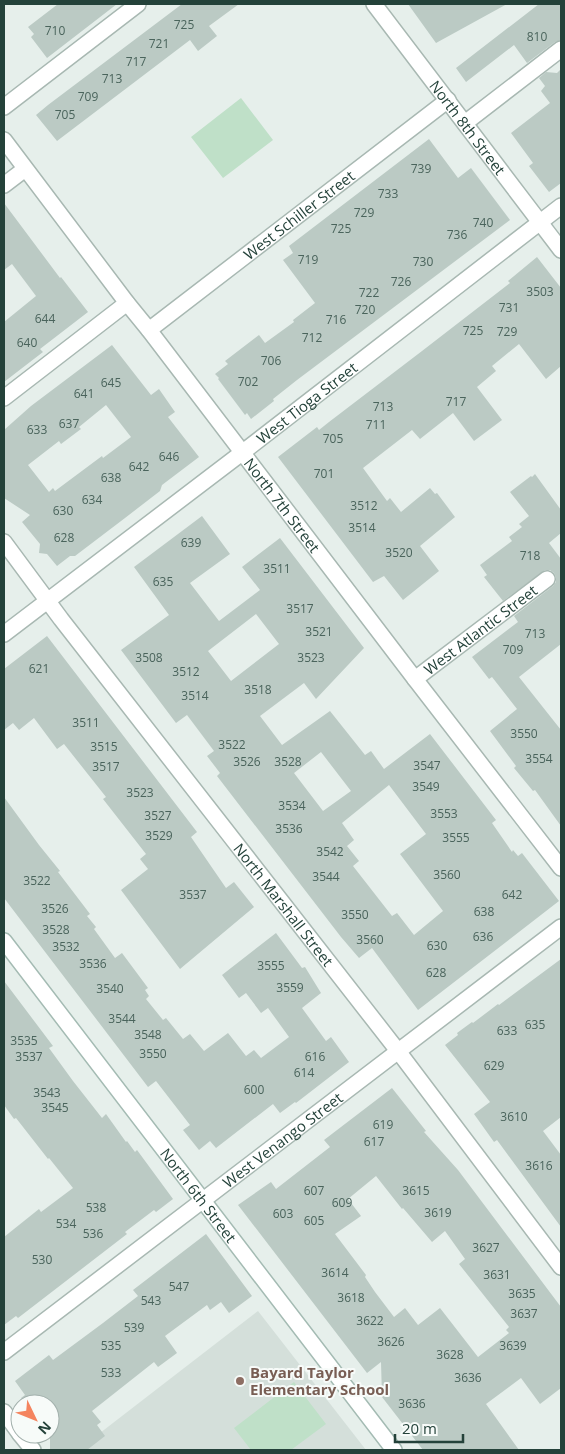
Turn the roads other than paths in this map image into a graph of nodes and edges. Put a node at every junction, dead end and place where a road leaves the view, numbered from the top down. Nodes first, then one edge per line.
1 (138, 4) edge
2 (374, 4) edge
3 (561, 50) edge
4 (448, 100) junction
5 (4, 107) edge
6 (465, 123) junction
7 (4, 140) edge
8 (25, 169) junction
9 (4, 185) edge
10 (561, 206) edge
11 (540, 222) junction
12 (561, 250) edge
13 (127, 303) junction
14 (149, 330) junction
15 (4, 398) edge
16 (243, 452) junction
17 (4, 542) edge
18 (546, 579) dead end
19 (47, 600) junction
20 (4, 634) edge
21 (415, 678) junction
22 (561, 868) edge
23 (561, 927) edge
24 (4, 941) edge
25 (398, 1051) junction
26 (203, 1201) junction
27 (561, 1267) edge
28 (4, 1352) edge
29 (394, 1450) edge

1 - 5 street
2 - 4 street, North 8th Street
3 - 6 street
4 - 6 street, North 8th Street
4 - 14 street, West Schiller Street
6 - 11 street, North 8th Street
7 - 8 street, North 7th Street
8 - 9 street
8 - 13 street, North 7th Street
10 - 11 street, West Tioga Street
11 - 12 street, North 8th Street
11 - 16 street, West Tioga Street
13 - 14 street, North 7th Street
13 - 15 street
14 - 16 street, North 7th Street
16 - 19 street, West Tioga Street
16 - 21 street, North 7th Street
17 - 19 street, North Marshall Street
18 - 21 street, West Atlantic Street
19 - 20 street, West Tioga Street
19 - 25 street, North Marshall Street
21 - 22 street, North 7th Street
23 - 25 street, West Venango Street
24 - 26 street, North 6th Street
25 - 26 street, West Venango Street
25 - 27 street, North Marshall Street
26 - 28 street, West Venango Street
26 - 29 street, North 6th Street

